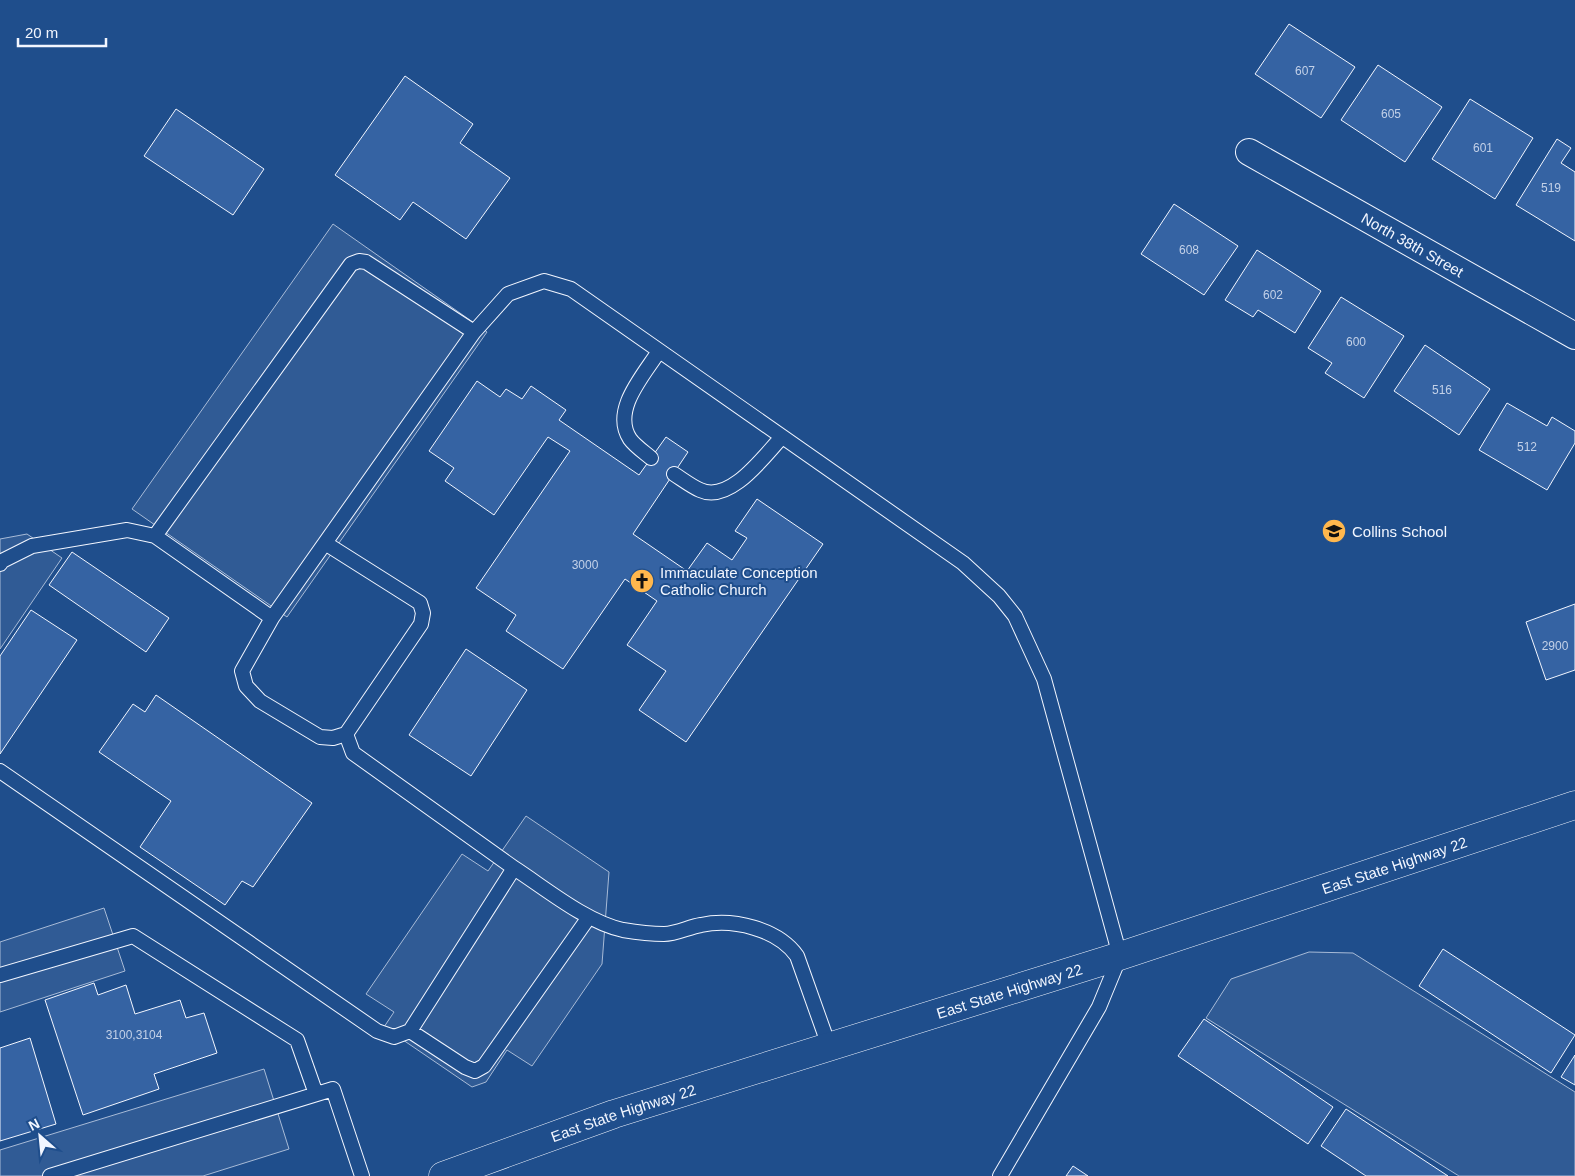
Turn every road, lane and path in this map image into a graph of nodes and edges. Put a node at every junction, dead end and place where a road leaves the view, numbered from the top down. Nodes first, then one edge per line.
1 (1249, 152) dead end
2 (474, 332) junction
3 (1575, 336) edge
4 (660, 351) junction
5 (782, 437) junction
6 (651, 458) dead end
7 (674, 474) dead end
8 (155, 536) junction
9 (325, 543) junction
10 (0, 564) edge
11 (272, 618) junction
12 (346, 734) junction
13 (0, 771) edge
14 (1575, 806) edge
15 (514, 868) junction
16 (589, 916) junction
17 (1120, 956) junction
18 (0, 975) edge
19 (410, 1030) junction
20 (829, 1046) junction
21 (316, 1094) junction
22 (50, 1176) edge
23 (362, 1176) edge
24 (443, 1176) edge
25 (1000, 1176) edge

1 - 3 street, North 38th Street
2 - 4 lane
2 - 8 lane
2 - 9 lane
4 - 5 lane
4 - 6 lane
5 - 7 lane
5 - 17 lane
8 - 10 lane
8 - 11 lane
9 - 11 lane
9 - 12 lane
11 - 12 lane
12 - 15 lane
13 - 19 lane
14 - 17 main road, East State Highway 22
15 - 16 lane
15 - 19 lane
16 - 19 lane
16 - 20 lane
17 - 20 main road, East State Highway 22
17 - 25 lane
18 - 21 lane
20 - 24 main road, East State Highway 22
21 - 22 lane
21 - 23 lane

